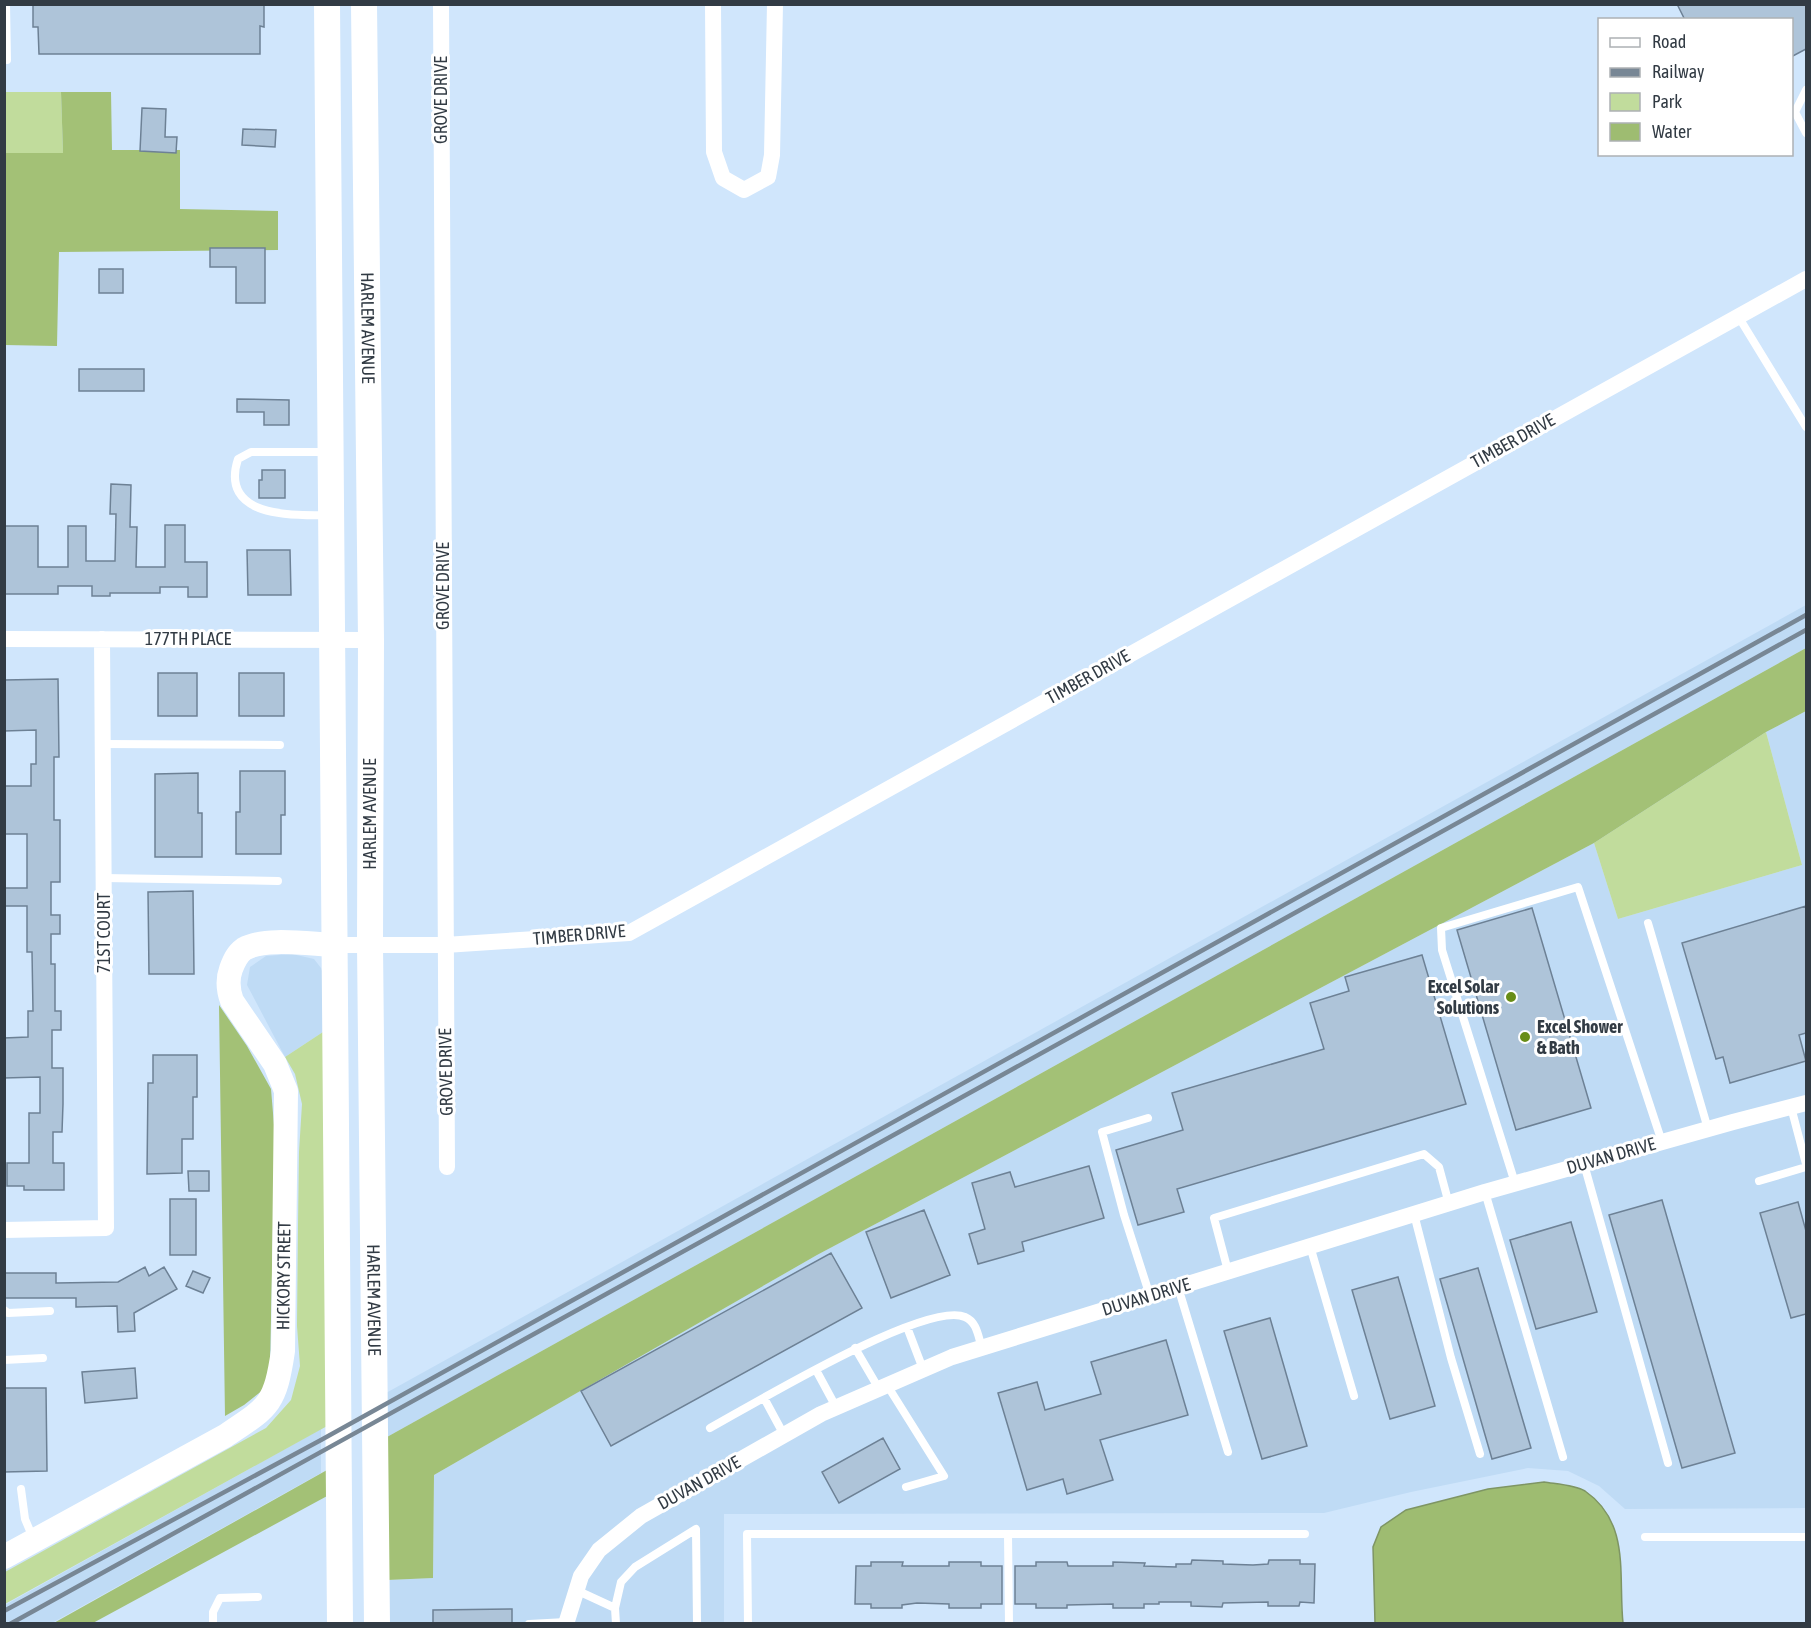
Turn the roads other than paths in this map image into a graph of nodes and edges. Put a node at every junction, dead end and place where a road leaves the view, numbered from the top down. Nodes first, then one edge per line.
1 (6, 4) edge
2 (327, 4) edge
3 (364, 4) edge
4 (441, 4) edge
5 (713, 4) edge
6 (775, 4) edge
7 (4, 60) edge
8 (1806, 90) edge
9 (1806, 133) edge
10 (1806, 279) edge
11 (1738, 315) junction
12 (368, 334) junction
13 (330, 335) junction
14 (1806, 427) edge
15 (331, 452) junction
16 (332, 514) junction
17 (4, 639) edge
18 (102, 639) junction
19 (333, 639) junction
20 (371, 640) junction
21 (103, 744) junction
22 (280, 745) dead end
23 (104, 878) junction
24 (278, 881) dead end
25 (1648, 923) dead end
26 (334, 945) junction
27 (370, 945) junction
28 (445, 945) junction
29 (1799, 1105) edge
30 (1148, 1118) dead end
31 (1708, 1129) junction
32 (1662, 1142) junction
33 (1584, 1164) junction
34 (1806, 1166) edge
35 (447, 1167) dead end
36 (1759, 1181) dead end
37 (1515, 1183) junction
38 (1485, 1192) junction
39 (1449, 1204) junction
40 (1414, 1214) junction
41 (4, 1230) edge
42 (1310, 1246) junction
43 (1228, 1271) junction
44 (1178, 1287) junction
45 (1150, 1296) junction
46 (4, 1311) edge
47 (50, 1311) dead end
48 (907, 1327) junction
49 (855, 1348) junction
50 (982, 1348) junction
51 (43, 1358) dead end
52 (4, 1360) edge
53 (816, 1370) junction
54 (923, 1370) junction
55 (883, 1387) junction
56 (1354, 1396) dead end
57 (764, 1398) junction
58 (836, 1407) junction
59 (710, 1428) dead end
60 (784, 1435) junction
61 (1228, 1452) dead end
62 (1480, 1454) dead end
63 (1563, 1457) dead end
64 (1668, 1463) dead end
65 (906, 1487) dead end
66 (21, 1489) dead end
67 (1008, 1534) junction
68 (1305, 1534) dead end
69 (1644, 1537) dead end
70 (1806, 1537) edge
71 (34, 1541) junction
72 (4, 1557) edge
73 (576, 1590) junction
74 (258, 1597) dead end
75 (615, 1608) junction
76 (213, 1623) edge
77 (340, 1623) edge
78 (377, 1623) edge
79 (530, 1623) edge
80 (566, 1623) edge
81 (616, 1623) edge
82 (698, 1623) edge
83 (748, 1623) edge
84 (1009, 1623) edge

1 - 7 lane
2 - 13 main road, HARLEM AVENUE
3 - 12 main road, HARLEM AVENUE
4 - 28 street, GROVE DRIVE
5 - 6 street
8 - 9 lane
10 - 11 street, TIMBER DRIVE
11 - 14 lane
11 - 28 street, TIMBER DRIVE
12 - 13 main road
12 - 20 main road, HARLEM AVENUE
13 - 15 main road, HARLEM AVENUE
15 - 16 main road, HARLEM AVENUE
15 - 16 lane
16 - 19 main road, HARLEM AVENUE
17 - 18 street, 177TH PLACE
18 - 19 street, 177TH PLACE
18 - 21 street, 71ST COURT
19 - 20 street, 177TH PLACE
19 - 26 main road, HARLEM AVENUE
20 - 27 main road, HARLEM AVENUE
21 - 22 lane
21 - 23 street, 71ST COURT
23 - 24 lane
23 - 41 street, 71ST COURT
25 - 31 lane
26 - 27 street, TIMBER DRIVE
26 - 71 street, HICKORY STREET
26 - 77 main road, HARLEM AVENUE
27 - 28 street, TIMBER DRIVE
27 - 78 main road, HARLEM AVENUE
28 - 35 street, GROVE DRIVE
29 - 31 street, DUVAN DRIVE
29 - 34 lane
30 - 45 lane
31 - 32 street, DUVAN DRIVE
32 - 33 street, DUVAN DRIVE
32 - 37 lane
33 - 37 street, DUVAN DRIVE
33 - 64 lane
34 - 36 lane
37 - 38 street, DUVAN DRIVE
38 - 39 street, DUVAN DRIVE
38 - 63 lane
39 - 40 street, DUVAN DRIVE
39 - 43 lane
40 - 42 street, DUVAN DRIVE
40 - 62 lane
42 - 43 street, DUVAN DRIVE
42 - 56 lane
43 - 44 street, DUVAN DRIVE
44 - 45 street, DUVAN DRIVE
44 - 61 lane
45 - 50 street, DUVAN DRIVE
46 - 47 lane
48 - 49 lane
48 - 50 lane
48 - 54 lane
49 - 53 lane
49 - 55 lane
50 - 54 street, DUVAN DRIVE
51 - 52 lane
53 - 57 lane
53 - 58 lane
54 - 55 street, DUVAN DRIVE
55 - 58 street, DUVAN DRIVE
55 - 65 lane
57 - 59 lane
57 - 60 lane
58 - 60 street, DUVAN DRIVE
60 - 73 street, DUVAN DRIVE
66 - 71 lane
67 - 68 lane
67 - 83 lane
67 - 84 lane
69 - 70 lane
71 - 72 street, HICKORY STREET
73 - 75 lane
73 - 80 street, DUVAN DRIVE
74 - 76 lane
75 - 81 lane
75 - 82 lane
79 - 80 lane

